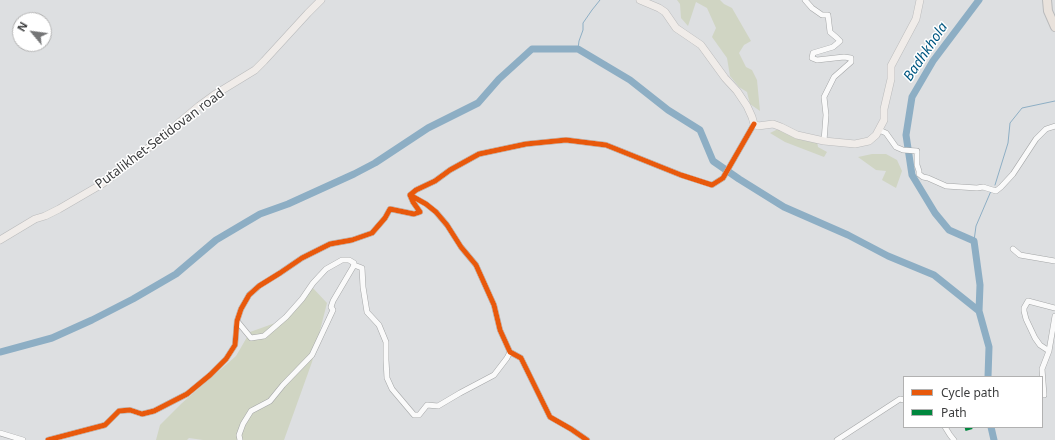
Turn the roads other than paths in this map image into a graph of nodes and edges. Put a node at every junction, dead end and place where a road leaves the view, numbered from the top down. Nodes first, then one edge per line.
1 (321, 0) edge
2 (640, 0) edge
3 (805, 0) edge
4 (920, 0) edge
5 (1047, 0) edge
6 (1055, 27) edge
7 (753, 126) junction
8 (1055, 126) edge
9 (879, 130) junction
10 (824, 141) junction
11 (410, 196) junction
12 (0, 240) edge
13 (1013, 249) dead end
14 (1055, 261) edge
15 (354, 265) junction
16 (1055, 308) edge
17 (1055, 316) edge
18 (237, 321) junction
19 (1053, 338) edge
20 (1049, 351) junction
21 (510, 352) junction
22 (1043, 376) edge
23 (1043, 382) edge
24 (1044, 395) dead end
25 (903, 400) edge
26 (946, 428) edge
27 (0, 434) edge
28 (23, 440) edge
29 (48, 440) edge
30 (240, 440) edge
31 (587, 440) edge
32 (837, 440) edge
33 (954, 440) edge

1 - 12 main road, Putalikhet-Setidovan road
2 - 7 main road
3 - 10 street
4 - 9 main road
5 - 6 highway
7 - 10 main road
7 - 11 street
8 - 9 street
9 - 10 main road
11 - 18 street
11 - 21 street
13 - 14 street
15 - 18 street
15 - 21 street
15 - 30 street
16 - 20 street
17 - 19 street
18 - 29 street
19 - 20 street
20 - 22 street
21 - 31 street
23 - 24 street
25 - 32 street
26 - 33 street
27 - 28 street

